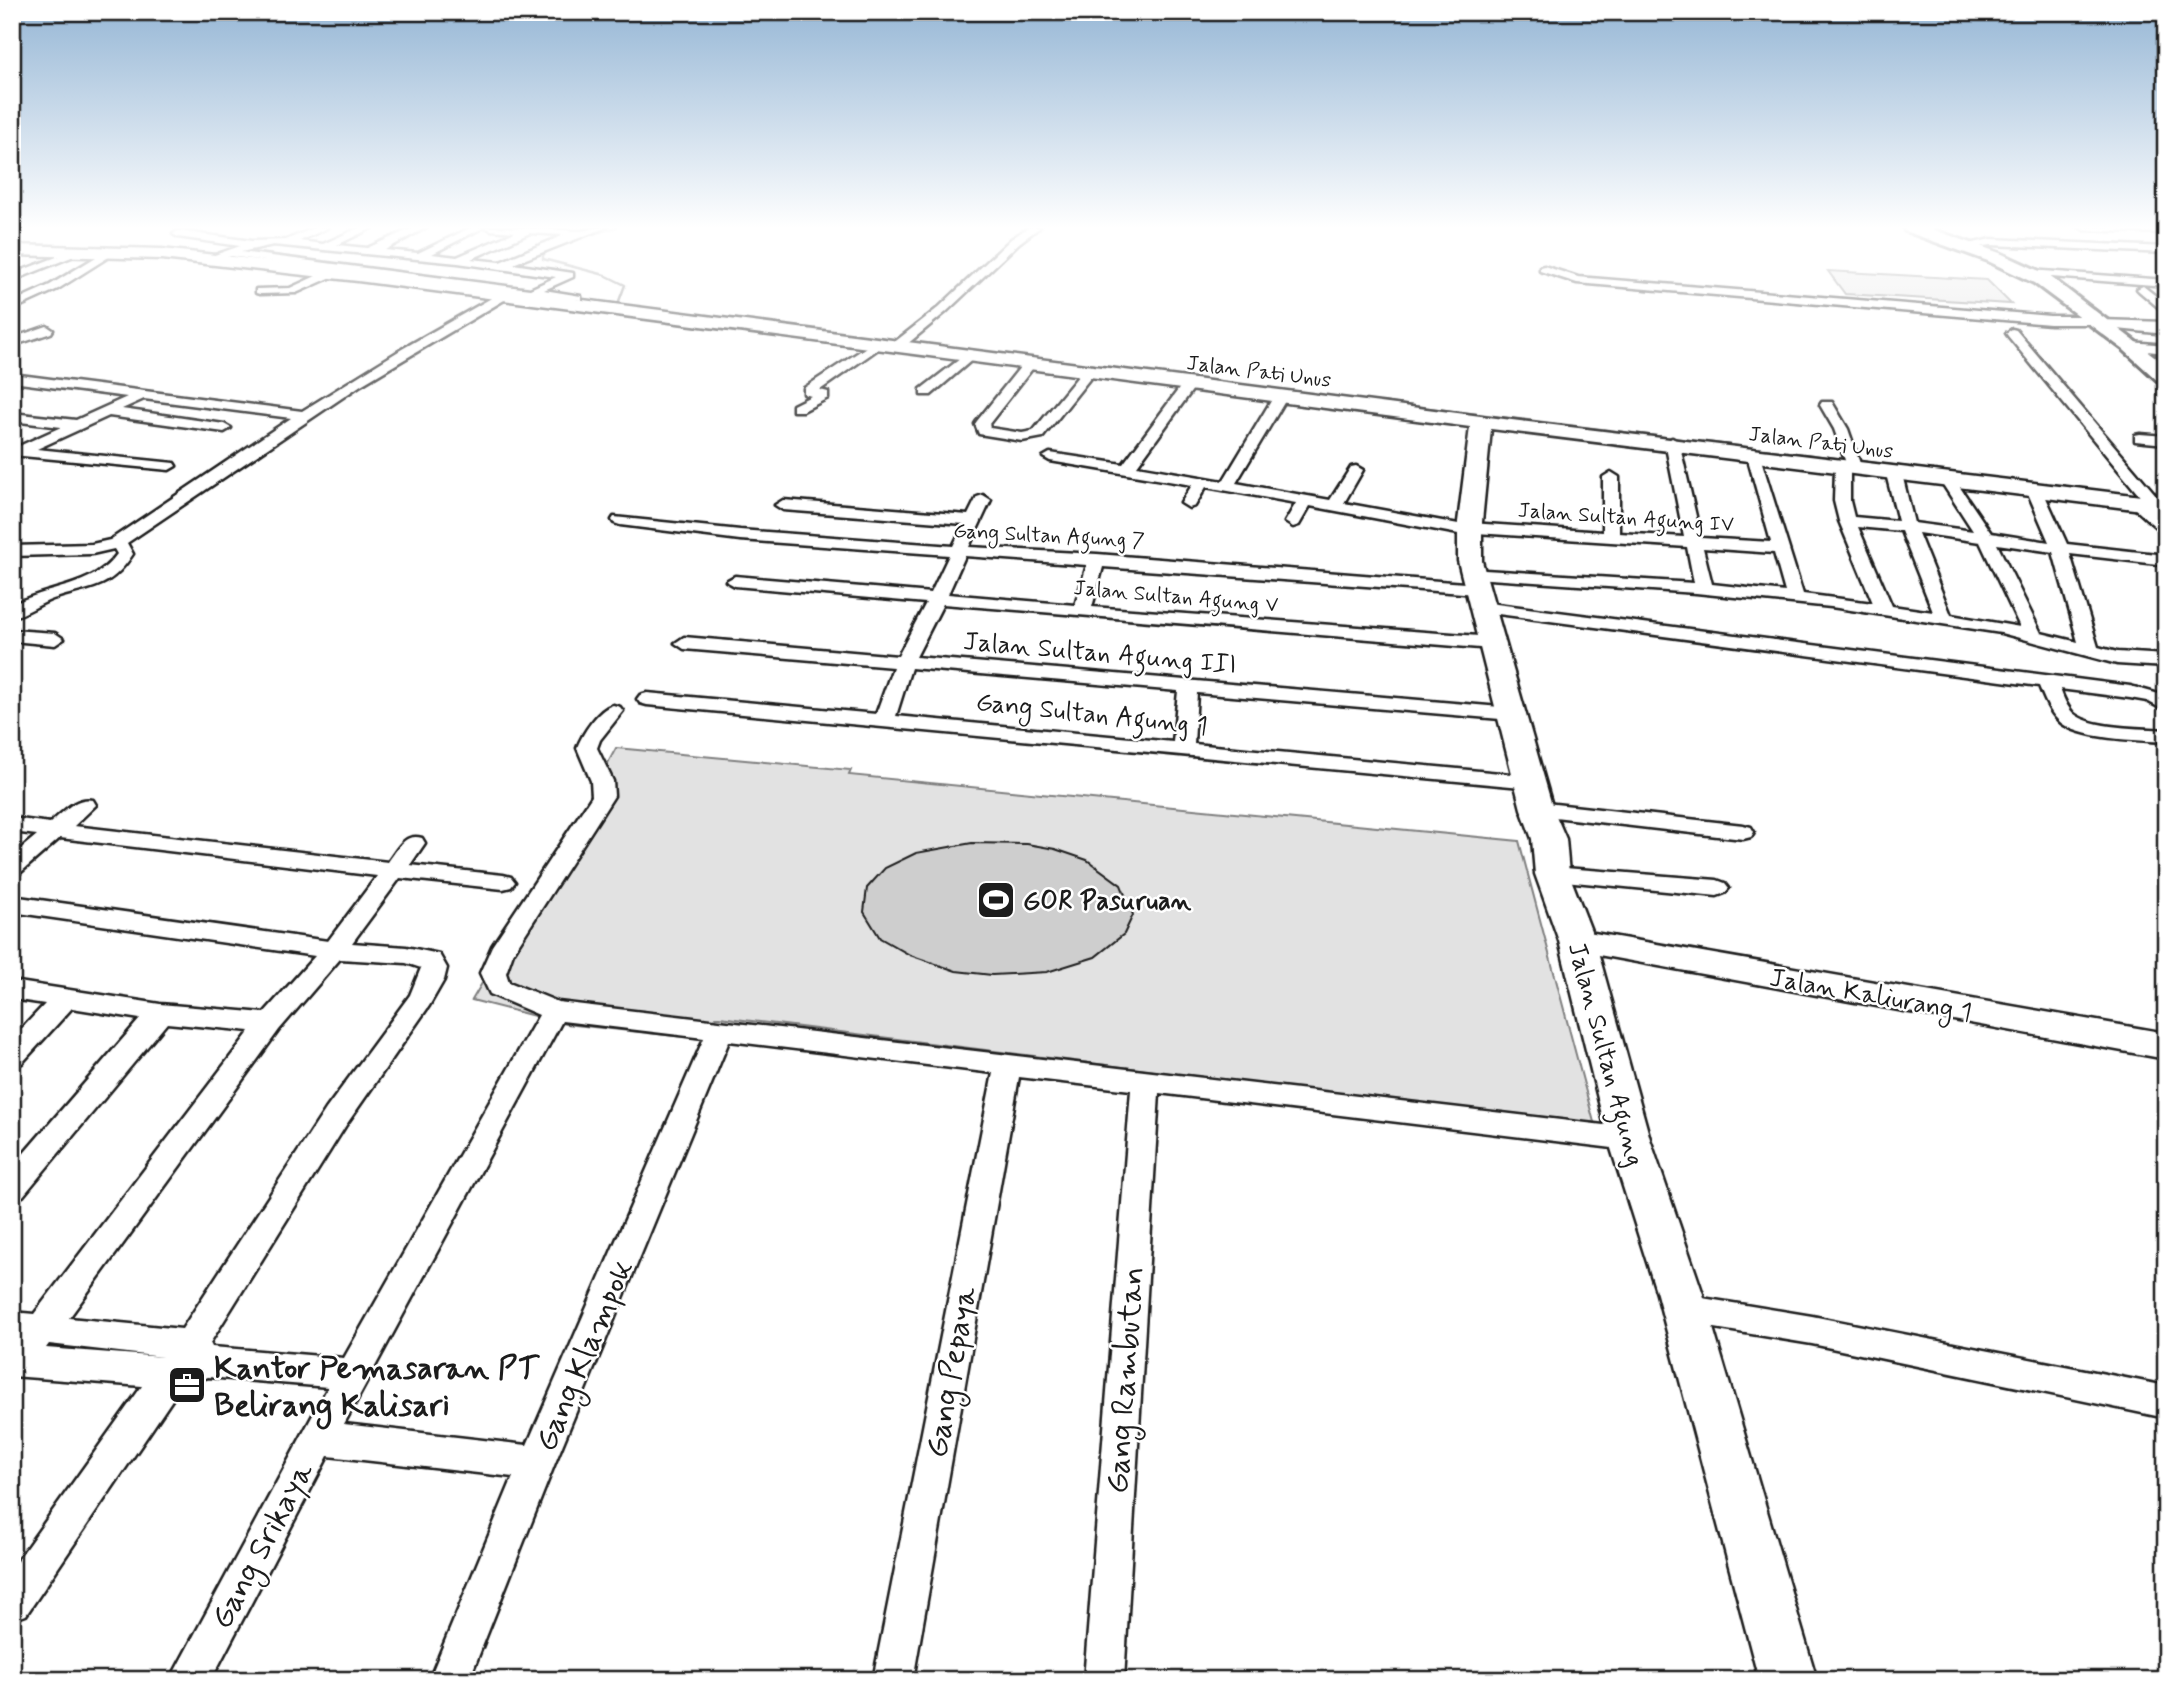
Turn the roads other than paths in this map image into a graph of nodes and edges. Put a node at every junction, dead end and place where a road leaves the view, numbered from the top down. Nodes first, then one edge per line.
1 (490, 306) edge
2 (617, 306) edge
3 (940, 306) edge
4 (1884, 306) edge
5 (2076, 306) edge
6 (2096, 321) junction
7 (2166, 328) edge
8 (47, 330) dead end
9 (2012, 333) dead end
10 (12, 342) edge
11 (895, 344) junction
12 (2131, 346) junction
13 (2166, 349) edge
14 (969, 356) junction
15 (1030, 364) junction
16 (1089, 372) junction
17 (2164, 373) edge
18 (12, 378) edge
19 (45, 382) junction
20 (1189, 385) junction
21 (23, 391) dead end
22 (926, 392) dead end
23 (142, 395) junction
24 (1281, 397) junction
25 (1827, 405) dead end
26 (798, 408) dead end
27 (106, 411) junction
28 (306, 416) junction
29 (12, 417) edge
30 (1481, 422) junction
31 (78, 425) junction
32 (224, 428) dead end
33 (2140, 438) dead end
34 (2166, 440) edge
35 (1672, 444) junction
36 (16, 451) edge
37 (1754, 456) junction
38 (1050, 457) dead end
39 (1851, 464) junction
40 (169, 466) dead end
41 (1127, 469) junction
42 (1356, 470) dead end
43 (1894, 474) junction
44 (1611, 477) dead end
45 (1948, 480) junction
46 (1200, 483) junction
47 (1227, 486) junction
48 (2035, 491) junction
49 (983, 500) dead end
50 (1305, 501) junction
51 (2152, 501) edge
52 (1189, 502) dead end
53 (783, 505) dead end
54 (1334, 507) junction
55 (620, 520) dead end
56 (973, 520) junction
57 (1847, 521) junction
58 (1293, 522) dead end
59 (1907, 526) junction
60 (2166, 528) edge
61 (1611, 537) junction
62 (1986, 538) junction
63 (1696, 543) junction
64 (1780, 548) junction
65 (2060, 548) junction
66 (122, 550) junction
67 (12, 551) edge
68 (957, 552) junction
69 (1097, 559) junction
70 (2166, 560) edge
71 (1476, 575) junction
72 (735, 581) dead end
73 (1704, 584) junction
74 (1794, 593) junction
75 (937, 598) junction
76 (1883, 604) junction
77 (1082, 611) junction
78 (12, 612) edge
79 (1941, 612) junction
80 (12, 635) edge
81 (2033, 635) junction
82 (55, 639) dead end
83 (684, 643) dead end
84 (2090, 651) junction
85 (2166, 661) edge
86 (904, 662) junction
87 (2046, 680) junction
88 (1188, 686) junction
89 (648, 699) dead end
90 (2166, 705) edge
91 (612, 711) dead end
92 (1512, 713) junction
93 (884, 721) junction
94 (2166, 736) edge
95 (1183, 750) junction
96 (1534, 796) junction
97 (85, 805) dead end
98 (12, 825) edge
99 (56, 830) junction
100 (1743, 832) dead end
101 (414, 844) dead end
102 (12, 868) edge
103 (393, 870) junction
104 (1552, 874) junction
105 (503, 881) dead end
106 (1717, 888) dead end
107 (12, 904) edge
108 (1577, 941) junction
109 (334, 950) junction
110 (12, 990) edge
111 (67, 998) junction
112 (160, 1013) junction
113 (549, 1021) junction
114 (270, 1023) junction
115 (716, 1039) junction
116 (2166, 1046) edge
117 (12, 1056) edge
118 (1006, 1075) junction
119 (1145, 1091) junction
120 (1629, 1139) junction
121 (12, 1188) edge
122 (1684, 1309) junction
123 (27, 1328) edge
124 (189, 1360) junction
125 (13, 1361) edge
126 (354, 1374) junction
127 (2166, 1402) edge
128 (319, 1438) junction
129 (537, 1463) junction
130 (12, 1601) edge
131 (190, 1680) edge
132 (449, 1680) edge
133 (893, 1680) edge
134 (1104, 1680) edge
135 (1788, 1680) edge

1 - 28 street
2 - 11 main road, Jalan Pati Unus
3 - 11 street
4 - 6 street
5 - 6 highway
6 - 7 street
6 - 12 highway
8 - 10 street
9 - 51 street
11 - 14 main road, Jalan Pati Unus
11 - 26 street
12 - 13 street
12 - 17 highway
14 - 15 main road, Jalan Pati Unus
14 - 22 street
15 - 16 main road, Jalan Pati Unus
15 - 16 street
16 - 20 main road, Jalan Pati Unus
18 - 19 street
19 - 21 street
19 - 23 street
20 - 24 main road, Jalan Pati Unus
20 - 41 street
23 - 27 street
23 - 28 street
24 - 30 main road, Jalan Pati Unus
24 - 47 street
25 - 39 street
27 - 31 street
27 - 32 street
28 - 66 street
29 - 31 street
30 - 35 main road, Jalan Pati Unus
30 - 71 main road, Jalan Sultan Agung
31 - 36 street
33 - 34 street
35 - 37 main road, Jalan Pati Unus
35 - 63 street
36 - 40 street
37 - 39 main road, Jalan Pati Unus
37 - 64 street
38 - 41 street
39 - 43 main road, Jalan Pati Unus
39 - 57 street
41 - 46 street
42 - 54 street
43 - 45 main road, Jalan Pati Unus
43 - 59 street
44 - 61 street
45 - 48 main road, Jalan Pati Unus
45 - 62 street
46 - 47 street
46 - 52 street
47 - 50 street
48 - 51 main road, Jalan Pati Unus
48 - 65 street
49 - 56 street
50 - 54 street
50 - 58 street
51 - 60 street
53 - 56 street
54 - 71 street
55 - 68 street, Gang Sultan Agung 7
56 - 68 street
57 - 59 street
57 - 76 street
59 - 62 street
59 - 79 street
61 - 63 street, Jalan Sultan Agung IV
61 - 71 street, Jalan Sultan Agung IV
62 - 65 street
62 - 81 street
63 - 64 street, Jalan Sultan Agung IV
63 - 73 street
64 - 74 street
65 - 70 street
65 - 84 street
66 - 67 street
66 - 78 street
68 - 69 street, Gang Sultan Agung 7
68 - 75 street
69 - 71 street, Gang Sultan Agung 7
69 - 77 street
71 - 73 street
71 - 77 street, Jalan Sultan Agung V
71 - 87 street
71 - 92 main road, Jalan Sultan Agung
72 - 75 street, Jalan Sultan Agung V
73 - 74 street
74 - 76 street
75 - 77 street, Jalan Sultan Agung V
75 - 86 street
76 - 79 street
79 - 81 street
80 - 82 street
81 - 84 street
83 - 86 street, Jalan Sultan Agung III
84 - 85 street
86 - 88 street, Jalan Sultan Agung III
86 - 93 street
87 - 90 street
87 - 94 street
88 - 92 street, Jalan Sultan Agung III
88 - 95 street
89 - 93 street, Gang Sultan Agung 1
91 - 113 street
92 - 96 main road, Jalan Sultan Agung
93 - 95 street, Gang Sultan Agung 1
95 - 96 street, Gang Sultan Agung 1
96 - 100 street, Gang Sultan Agung 1
96 - 104 main road, Jalan Sultan Agung
97 - 99 street
98 - 99 street
99 - 102 street
99 - 103 street
101 - 103 street
103 - 105 street
103 - 109 street
104 - 106 street
104 - 108 main road, Jalan Sultan Agung
107 - 109 street
108 - 116 street, Jalan Kaliurang 1
108 - 120 main road, Jalan Sultan Agung
109 - 114 street
109 - 124 street
110 - 111 street
111 - 112 street
111 - 117 street
112 - 114 street
112 - 121 street
113 - 115 street
113 - 126 street, Gang Srikaya
114 - 123 street
115 - 118 street
115 - 129 street, Gang Klampok
118 - 119 street
118 - 133 street, Gang Pepaya
119 - 120 street
119 - 134 street, Gang Rambutan
120 - 122 main road, Jalan Sultan Agung
122 - 127 street
122 - 135 main road, Jalan Sultan Agung
123 - 124 street
123 - 125 street
124 - 125 street
124 - 126 street
124 - 130 street
126 - 128 street, Gang Srikaya
128 - 129 street
128 - 131 street, Gang Srikaya
129 - 132 street, Gang Klampok

